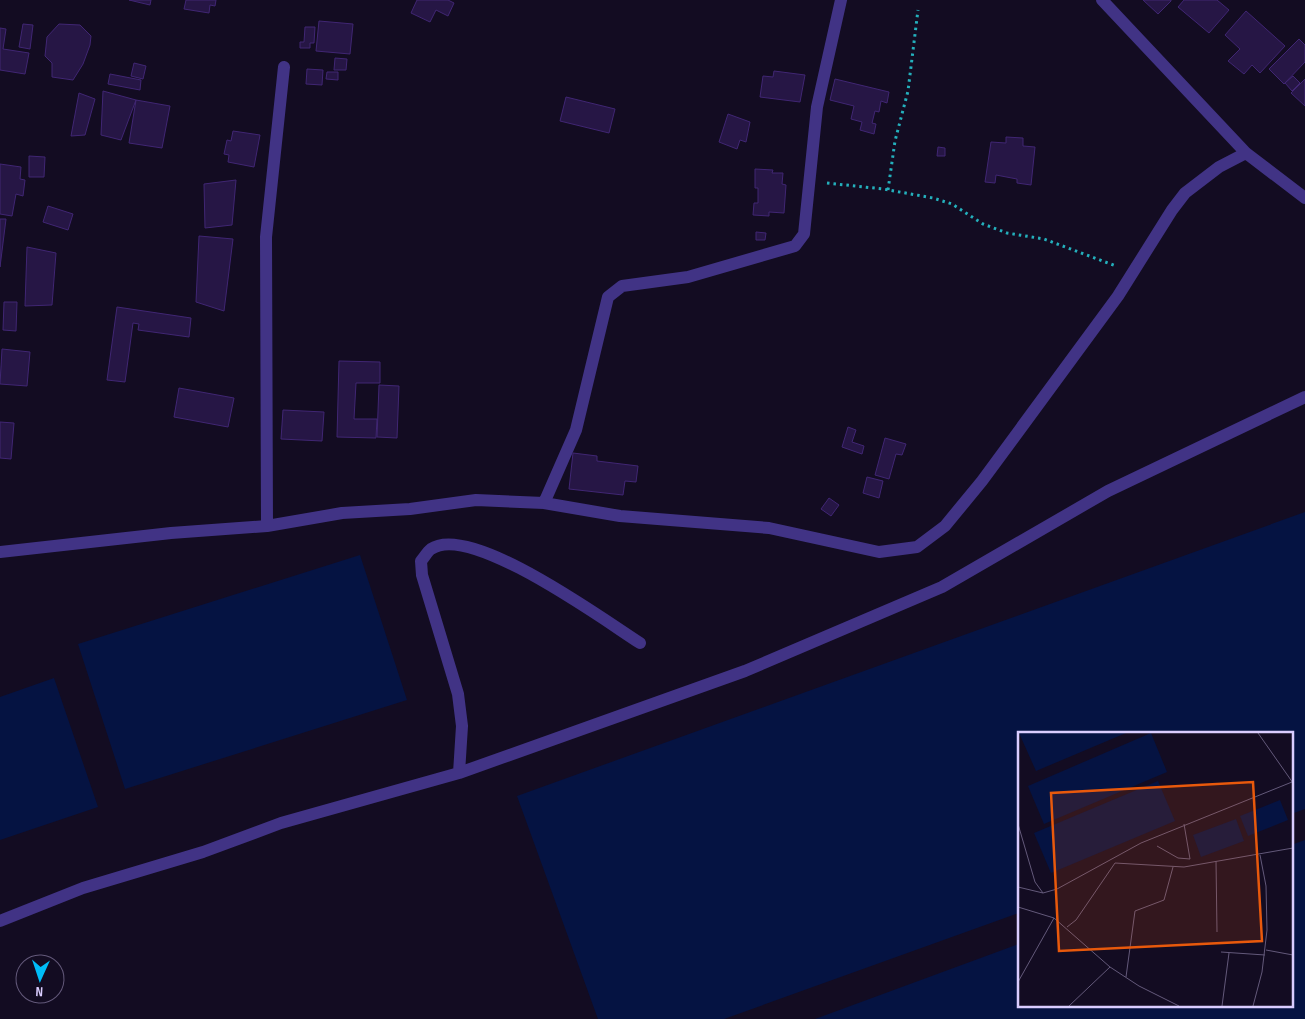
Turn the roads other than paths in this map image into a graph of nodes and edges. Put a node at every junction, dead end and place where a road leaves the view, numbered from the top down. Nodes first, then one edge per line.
1 (841, 0) edge
2 (1102, 0) edge
3 (284, 67) dead end
4 (1246, 153) junction
5 (1305, 198) edge
6 (1305, 398) edge
7 (544, 503) junction
8 (266, 526) junction
9 (0, 552) edge
10 (640, 643) dead end
11 (459, 773) junction
12 (0, 921) edge

1 - 7 street
2 - 4 street
3 - 8 street
4 - 5 street
4 - 7 street
6 - 11 street
7 - 8 street
8 - 9 street
10 - 11 street
11 - 12 street

